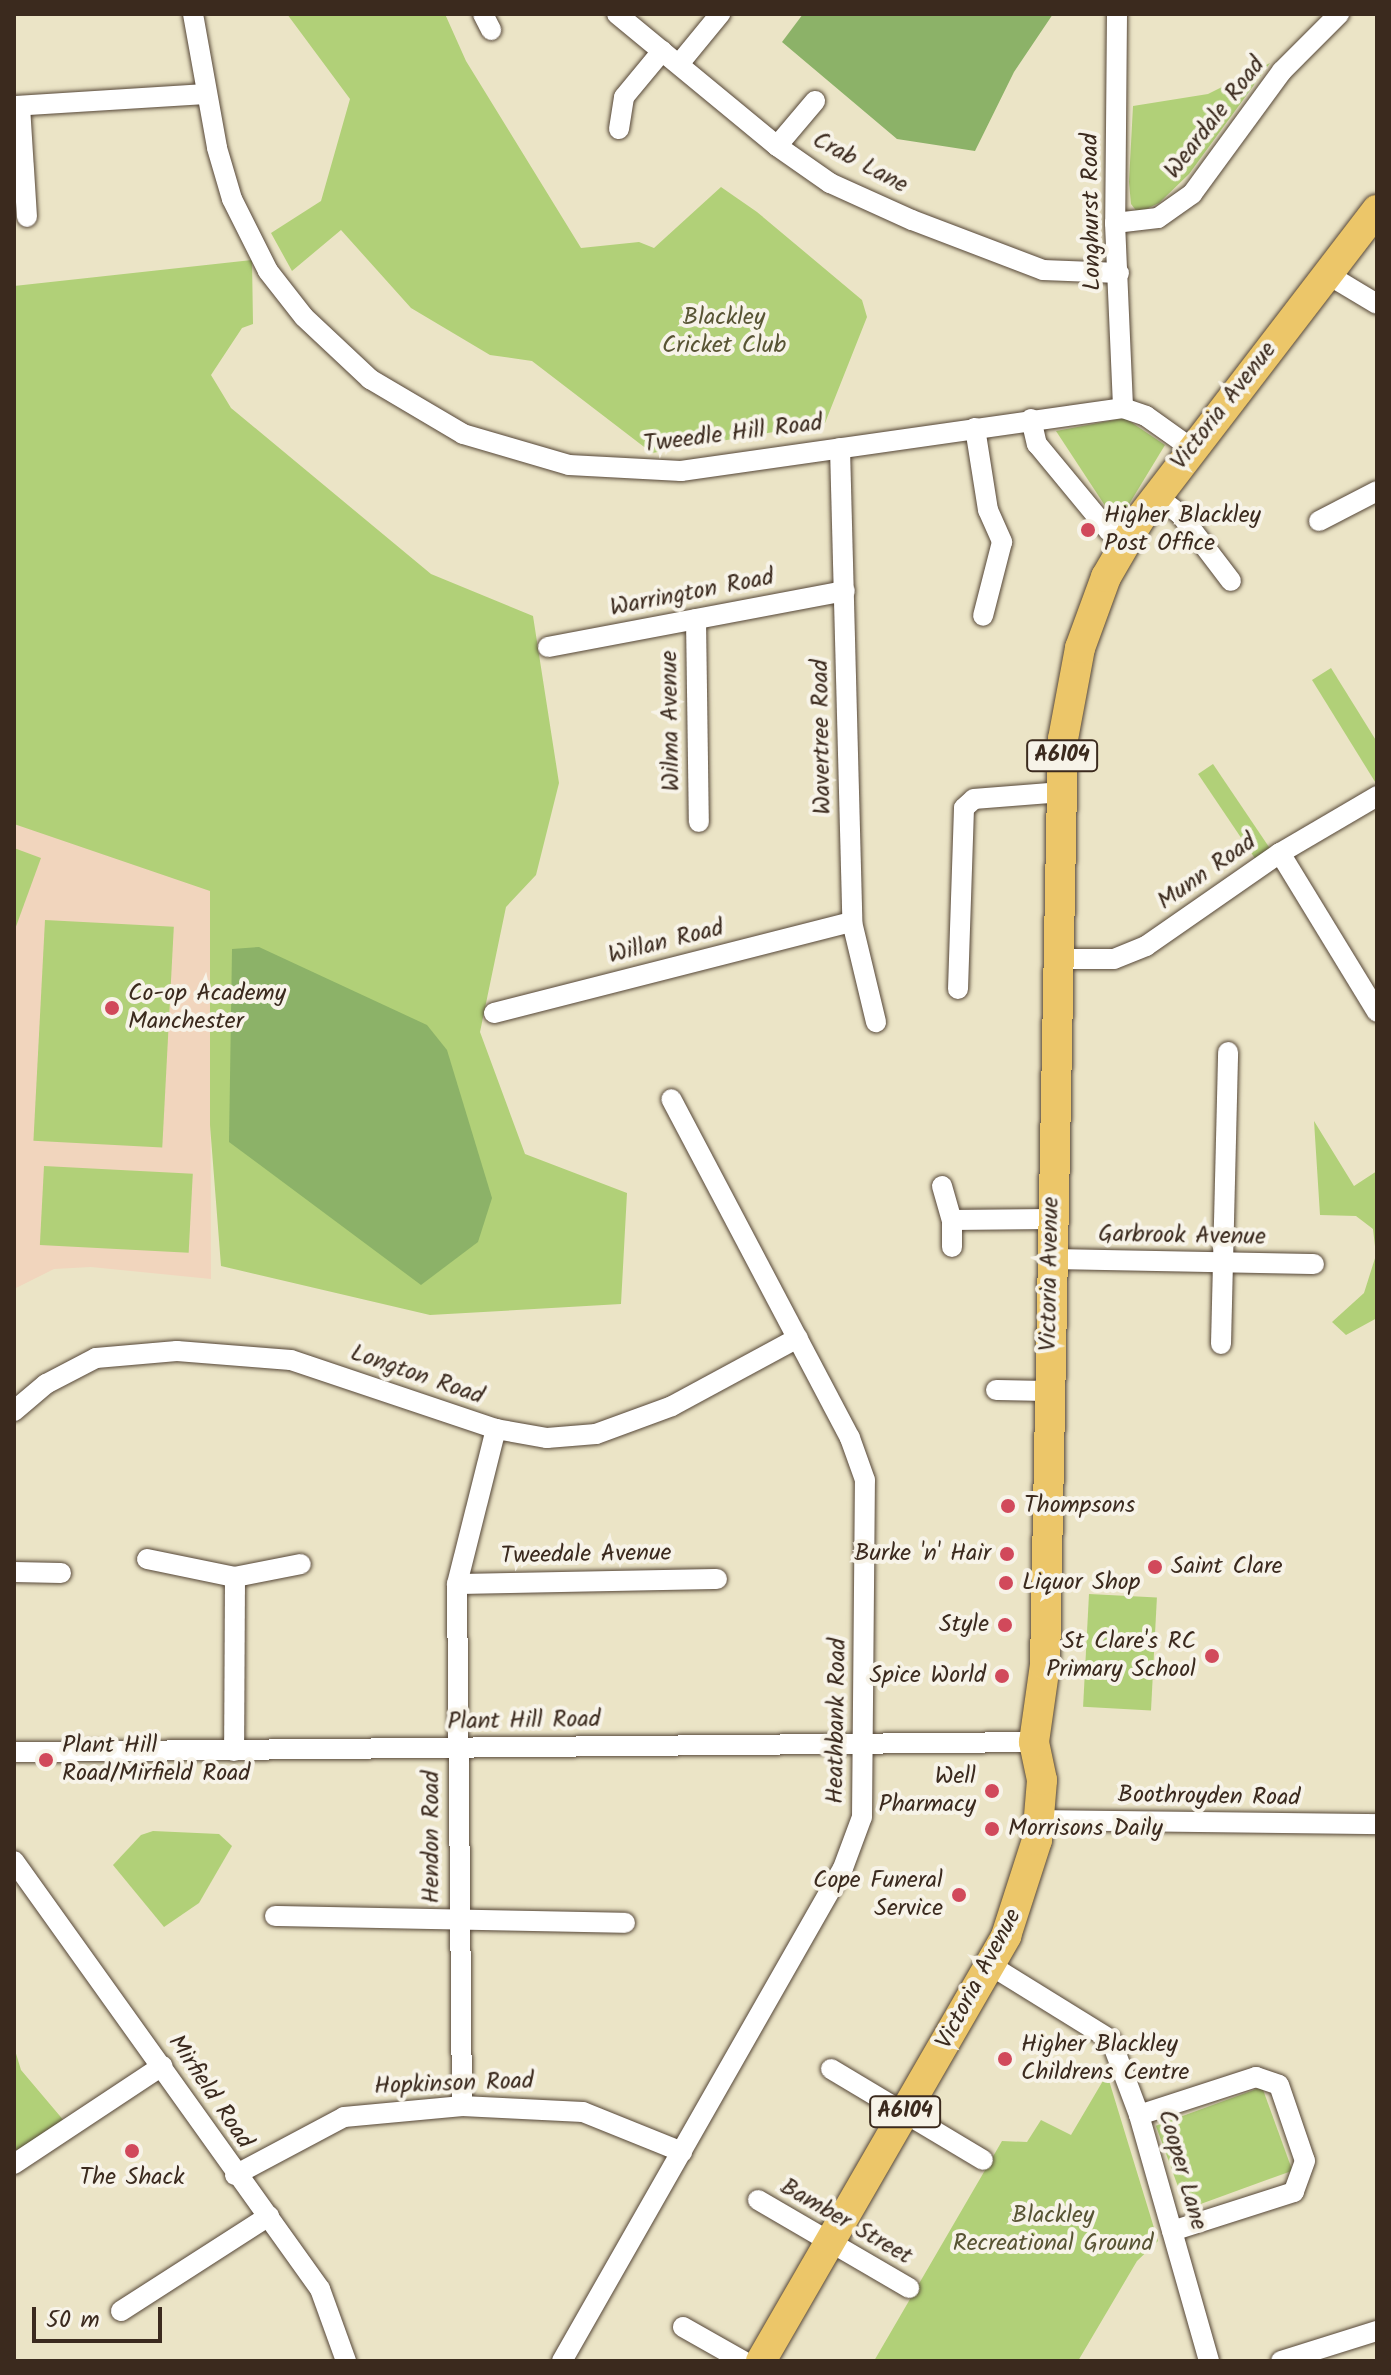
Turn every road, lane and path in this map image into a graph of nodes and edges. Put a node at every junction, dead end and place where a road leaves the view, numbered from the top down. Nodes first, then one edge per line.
1 (193, 14) edge
2 (617, 14) edge
3 (720, 14) edge
4 (1117, 14) edge
5 (1339, 14) edge
6 (662, 51) junction
7 (679, 64) junction
8 (204, 94) junction
9 (815, 101) dead end
10 (17, 106) edge
11 (619, 129) dead end
12 (777, 146) junction
13 (1377, 210) edge
14 (27, 217) dead end
15 (1115, 223) junction
16 (1119, 273) junction
17 (1327, 274) junction
18 (1377, 304) edge
19 (1123, 408) junction
20 (1031, 419) junction
21 (975, 428) junction
22 (840, 448) junction
23 (1191, 448) junction
24 (1377, 491) edge
25 (1156, 496) junction
26 (1319, 521) dead end
27 (1125, 540) junction
28 (1231, 581) dead end
29 (845, 591) junction
30 (983, 616) dead end
31 (696, 619) junction
32 (548, 647) dead end
33 (1062, 792) junction
34 (1377, 796) edge
35 (699, 822) dead end
36 (1280, 853) junction
37 (852, 922) junction
38 (1057, 959) junction
39 (958, 989) dead end
40 (1377, 1012) edge
41 (494, 1013) dead end
42 (876, 1022) dead end
43 (1228, 1052) dead end
44 (671, 1099) dead end
45 (942, 1186) dead end
46 (1050, 1219) junction
47 (952, 1220) junction
48 (952, 1247) dead end
49 (1050, 1259) junction
50 (1223, 1262) junction
51 (1314, 1264) dead end
52 (798, 1338) junction
53 (1221, 1344) dead end
54 (996, 1390) dead end
55 (1048, 1391) junction
56 (14, 1411) edge
57 (496, 1429) junction
58 (147, 1559) dead end
59 (301, 1564) dead end
60 (14, 1572) edge
61 (61, 1573) dead end
62 (235, 1577) junction
63 (717, 1579) dead end
64 (457, 1584) junction
65 (1034, 1742) junction
66 (863, 1744) junction
67 (459, 1747) junction
68 (234, 1751) junction
69 (14, 1752) edge
70 (1041, 1820) junction
71 (1377, 1824) edge
72 (14, 1861) edge
73 (275, 1916) dead end
74 (458, 1921) junction
75 (625, 1923) dead end
76 (990, 1965) junction
77 (162, 2066) junction
78 (831, 2069) dead end
79 (462, 2106) junction
80 (905, 2113) junction
81 (1139, 2115) junction
82 (682, 2152) junction
83 (983, 2160) dead end
84 (14, 2164) edge
85 (235, 2175) junction
86 (758, 2200) dead end
87 (269, 2216) junction
88 (1172, 2231) junction
89 (830, 2243) junction
90 (909, 2288) dead end
91 (121, 2311) dead end
92 (683, 2327) dead end
93 (1377, 2331) edge
94 (346, 2361) edge
95 (562, 2361) edge
96 (743, 2361) edge
97 (761, 2361) edge
98 (1209, 2361) edge
99 (1281, 2361) edge

1 - 8 street, Tweedle Hill Road
2 - 6 street, Crab Lane
3 - 7 street
4 - 15 street, Longhurst Road
5 - 15 street, Weardale Road
6 - 7 street, Crab Lane
6 - 11 street
7 - 12 street, Crab Lane
8 - 10 street
8 - 22 street, Tweedle Hill Road
9 - 12 street
10 - 14 street
12 - 16 street, Crab Lane
13 - 17 main road, Victoria Avenue / A6104
15 - 16 street, Longhurst Road
16 - 19 street, Longhurst Road
17 - 18 street
17 - 23 main road, Victoria Avenue / A6104
19 - 20 street, Tweedle Hill Road
19 - 23 street
20 - 21 street, Tweedle Hill Road
20 - 27 street
21 - 22 street, Tweedle Hill Road
21 - 30 street
22 - 29 street, Wavertree Road
23 - 25 main road, Victoria Avenue / A6104
24 - 26 street
25 - 27 main road, Victoria Avenue / A6104
25 - 28 street
27 - 33 main road, Victoria Avenue / A6104
29 - 31 street, Warrington Road
29 - 37 street, Wavertree Road
31 - 32 street, Warrington Road
31 - 35 street, Wilma Avenue
33 - 38 main road, Victoria Avenue / A6104
33 - 39 street
34 - 36 street, Munn Road
36 - 38 street, Munn Road
36 - 40 street
37 - 41 street, Willan Road
37 - 42 street, Wavertree Road
38 - 46 main road, Victoria Avenue / A6104
43 - 50 street
44 - 52 street, Heathbank Road
45 - 47 street
46 - 47 street
46 - 49 main road, Victoria Avenue / A6104
47 - 48 street
49 - 50 street, Garbrook Avenue
49 - 55 main road, Victoria Avenue / A6104
50 - 51 street, Garbrook Avenue
50 - 53 street
52 - 57 street, Longton Road
52 - 66 street, Heathbank Road
54 - 55 street
55 - 65 main road, Victoria Avenue / A6104
56 - 57 street, Longton Road
57 - 64 street, Hendon Road
58 - 62 street
59 - 62 street
60 - 61 street
62 - 68 street
63 - 64 street, Tweedale Avenue
64 - 67 street, Hendon Road
65 - 66 street, Plant Hill Road
65 - 70 main road, Victoria Avenue / A6104
66 - 67 street, Plant Hill Road
66 - 82 street, Heathbank Road
67 - 68 street, Plant Hill Road
67 - 74 street, Hendon Road
68 - 69 street, Plant Hill Road
70 - 71 street, Boothroyden Road
70 - 76 main road, Victoria Avenue / A6104
72 - 77 street, Mirfield Road
73 - 74 street
74 - 75 street
74 - 79 street, Hendon Road
76 - 80 main road, Victoria Avenue / A6104
76 - 81 street, Cooper Lane
77 - 84 street
77 - 85 street, Mirfield Road
78 - 80 street
79 - 82 street, Hopkinson Road
79 - 85 street, Hopkinson Road
80 - 83 street
80 - 89 main road, Victoria Avenue / A6104
81 - 88 street, Cooper Lane
81 - 88 street
82 - 95 street, Heathbank Road
85 - 87 street, Mirfield Road
86 - 89 street, Bamber Street
87 - 91 street
87 - 94 street, Mirfield Road
88 - 98 street, Cooper Lane
89 - 90 street, Bamber Street
89 - 97 main road, Victoria Avenue / A6104
92 - 96 street
93 - 99 street

